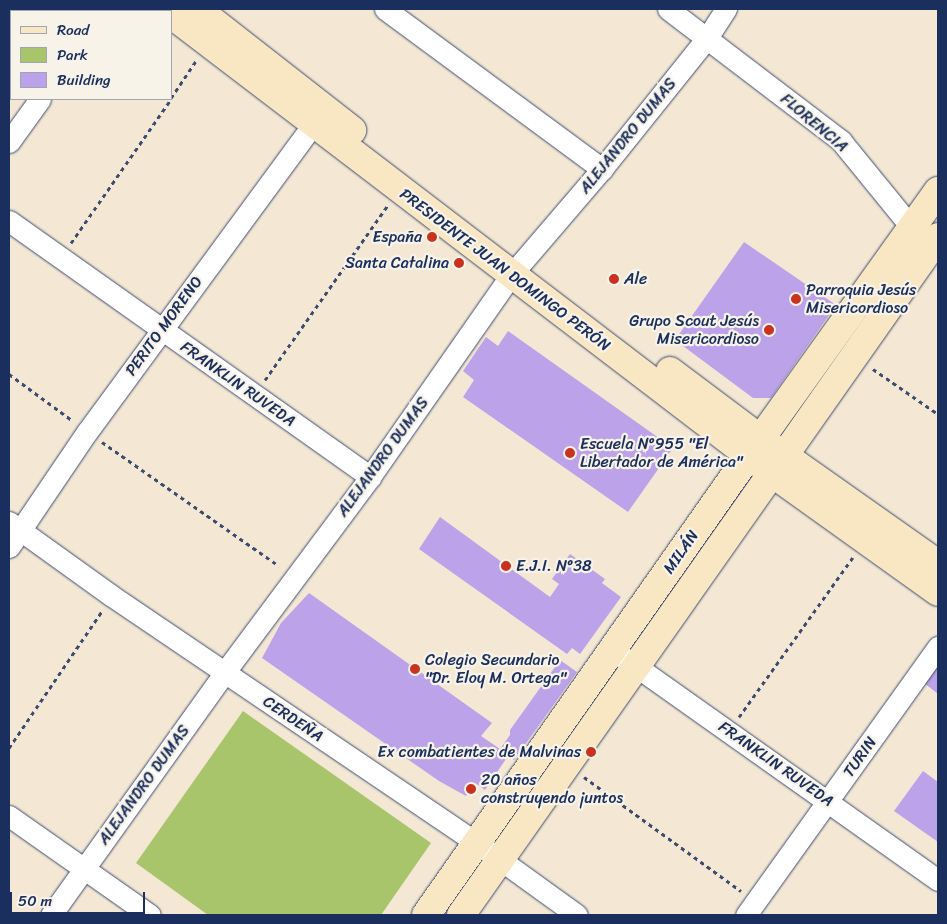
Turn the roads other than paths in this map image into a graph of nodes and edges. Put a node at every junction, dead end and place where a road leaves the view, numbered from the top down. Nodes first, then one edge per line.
1 (197, 9) edge
2 (385, 9) edge
3 (668, 9) edge
4 (726, 9) edge
5 (172, 15) edge
6 (707, 38) junction
7 (39, 100) edge
8 (319, 117) junction
9 (9, 142) edge
10 (602, 169) junction
11 (938, 191) edge
12 (9, 221) edge
13 (912, 227) junction
14 (935, 249) edge
15 (517, 268) junction
16 (162, 330) junction
17 (755, 447) junction
18 (779, 465) junction
19 (370, 477) junction
20 (13, 533) edge
21 (938, 564) edge
22 (938, 592) edge
23 (938, 647) edge
24 (612, 650) junction
25 (636, 666) junction
26 (224, 673) junction
27 (828, 801) junction
28 (9, 816) edge
29 (477, 843) junction
30 (500, 861) junction
31 (83, 869) junction
32 (938, 880) edge
33 (751, 908) edge
34 (51, 915) edge
35 (150, 915) edge
36 (426, 915) edge
37 (460, 915) edge
38 (577, 915) edge

1 - 8 main road, PRESIDENTE JUAN DOMINGO PERÓN
2 - 10 street
3 - 6 street, FLORENCIA
4 - 6 street, ALEJANDRO DUMAS
5 - 8 main road, PRESIDENTE JUAN DOMINGO PERÓN
6 - 10 street, ALEJANDRO DUMAS
6 - 13 street, FLORENCIA
7 - 9 street
8 - 15 main road, PRESIDENTE JUAN DOMINGO PERÓN
8 - 15 main road, PRESIDENTE JUAN DOMINGO PERÓN
8 - 16 street, PERITO MORENO
10 - 15 street, ALEJANDRO DUMAS
11 - 13 main road, MILÁN
12 - 16 street, FRANKLIN RUVEDA
13 - 14 street, FLORENCIA
13 - 17 main road, MILÁN
14 - 18 main road, MILÁN
15 - 17 main road, PRESIDENTE JUAN DOMINGO PERÓN
15 - 19 street, ALEJANDRO DUMAS
16 - 19 street, FRANKLIN RUVEDA
16 - 20 street, PERITO MORENO
17 - 18 main road, PRESIDENTE JUAN DOMINGO PERÓN
17 - 24 main road, MILÁN
18 - 21 main road, PRESIDENTE JUAN DOMINGO PERÓN
18 - 22 main road, PRESIDENTE JUAN DOMINGO PERÓN
18 - 25 main road, MILÁN
19 - 26 street, ALEJANDRO DUMAS
20 - 26 street, CERDEÑA
23 - 27 street, TURIN
24 - 25 street, FRANKLIN RUVEDA
24 - 29 main road, MILÁN
25 - 27 street, FRANKLIN RUVEDA
25 - 30 main road, MILÁN
26 - 29 street, CERDEÑA
26 - 31 street, ALEJANDRO DUMAS
27 - 32 street, FRANKLIN RUVEDA
27 - 33 street, TURIN
28 - 31 street
29 - 30 street, CERDEÑA
29 - 36 main road, MILÁN
30 - 37 main road, MILÁN
30 - 38 street, CERDEÑA
31 - 34 street, ALEJANDRO DUMAS
31 - 35 street

